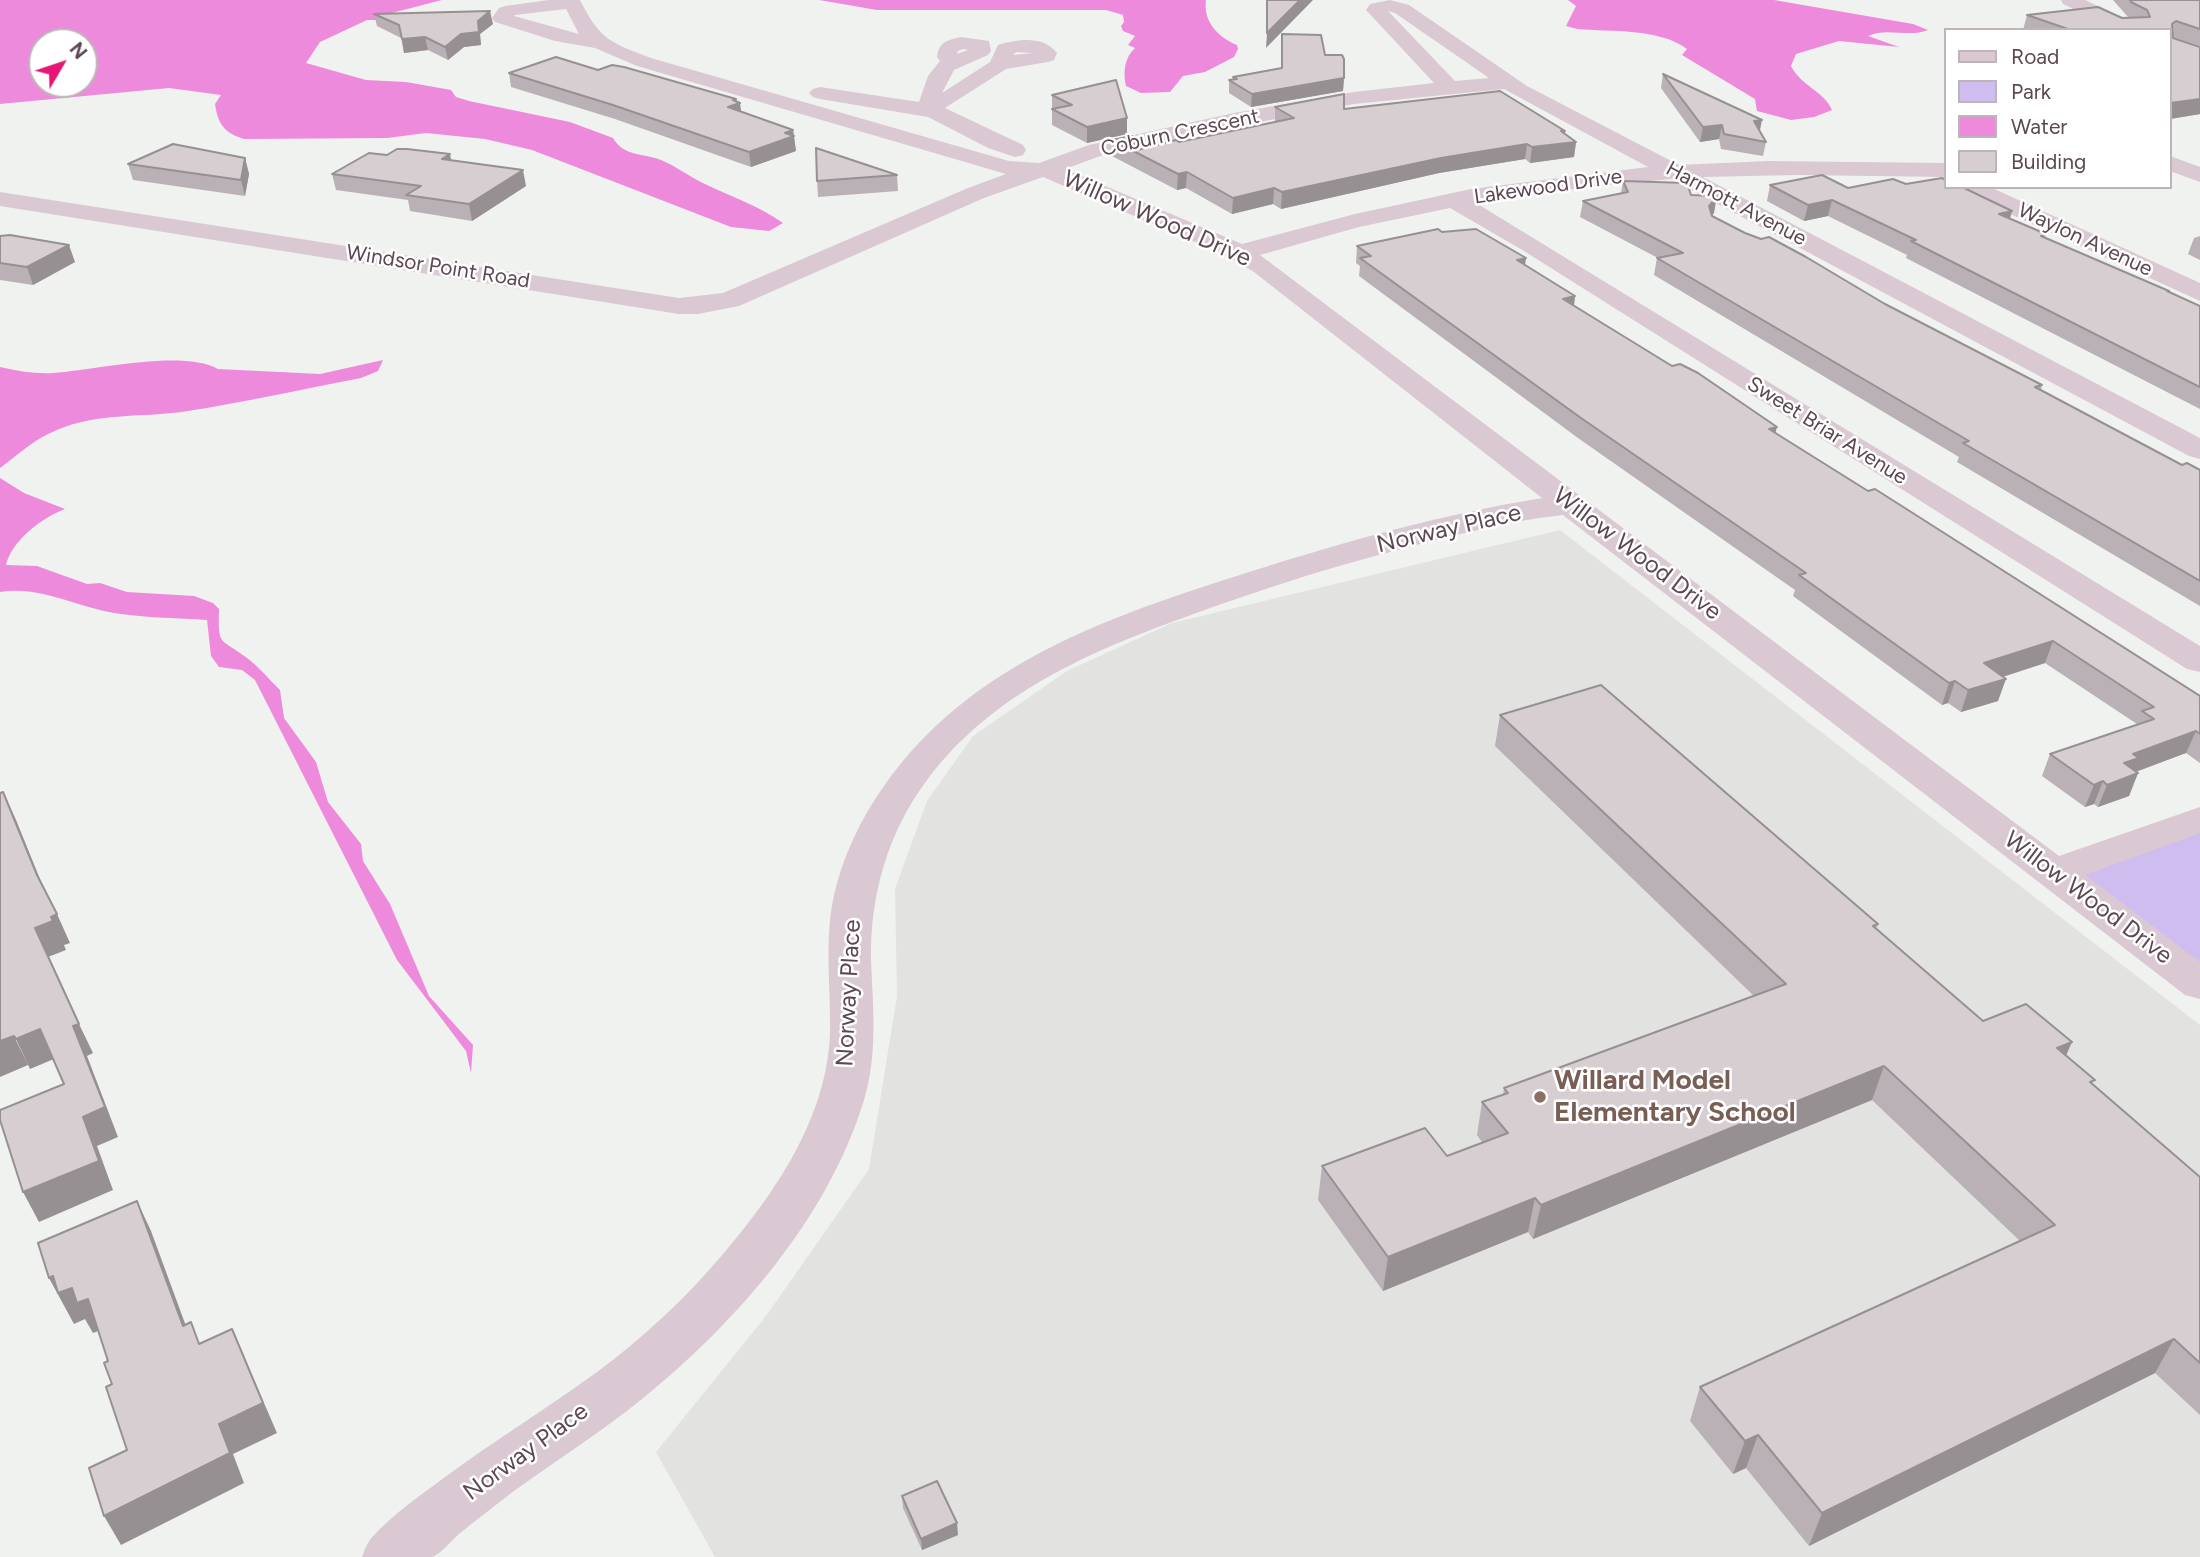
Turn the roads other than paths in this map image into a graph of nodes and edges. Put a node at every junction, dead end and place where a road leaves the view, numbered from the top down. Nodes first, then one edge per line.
1 (2070, 0) edge
2 (575, 7) edge
3 (2129, 28) edge
4 (602, 43) junction
5 (951, 62) dead end
6 (999, 64) dead end
7 (1509, 82) junction
8 (1451, 89) junction
9 (934, 108) junction
10 (2193, 147) dead end
11 (2172, 152) edge
12 (2172, 164) edge
13 (1047, 170) junction
14 (1677, 172) junction
15 (1942, 172) edge
16 (2200, 175) edge
17 (1974, 189) edge
18 (0, 199) edge
19 (1454, 200) junction
20 (866, 243) joint
21 (1240, 253) junction
22 (2200, 293) edge
23 (2200, 450) edge
24 (1572, 504) junction
25 (2200, 661) edge
26 (2200, 819) edge
27 (2054, 872) junction
28 (2200, 984) edge
29 (391, 1557) edge

1 - 3 street
2 - 4 street, Willow Wood Drive
2 - 4 street
2 - 9 street, Willow Wood Drive
4 - 13 street, Willow Wood Drive
5 - 9 street
6 - 9 street
7 - 8 street, Coburn Crescent
7 - 8 street, Harmott Avenue
7 - 14 street, Harmott Avenue
8 - 13 street, Coburn Crescent
9 - 13 street, Willow Wood Drive
10 - 11 street
12 - 16 street
13 - 20 street, Coburn Crescent
13 - 21 street, Willow Wood Drive
14 - 15 street, Lakewood Drive
14 - 19 street, Lakewood Drive
14 - 23 street, Harmott Avenue
17 - 22 street, Waylon Avenue
18 - 20 street, Windsor Point Road
19 - 21 street, Lakewood Drive
19 - 25 street, Sweet Briar Avenue
21 - 24 street, Willow Wood Drive
24 - 27 street, Willow Wood Drive
24 - 29 street, Norway Place
26 - 27 street
27 - 28 street, Willow Wood Drive

